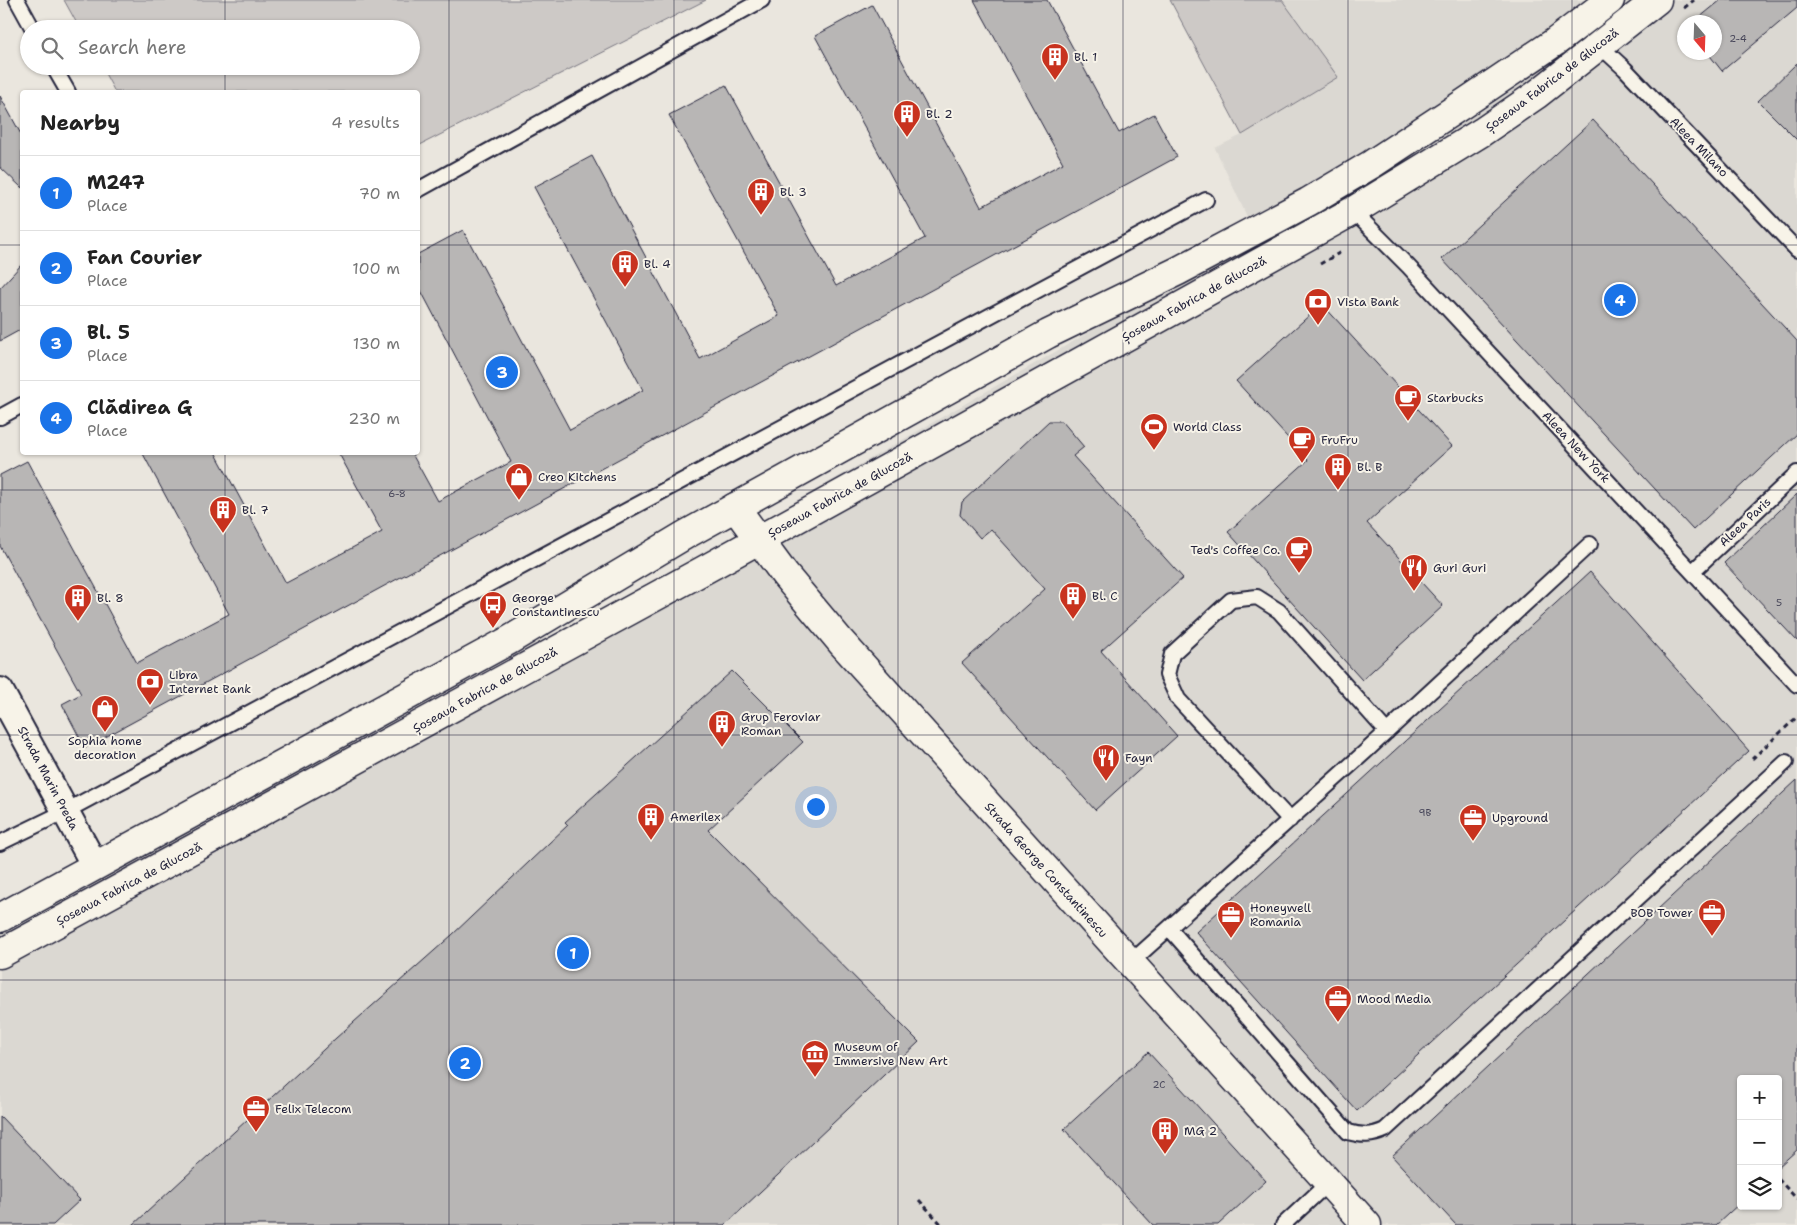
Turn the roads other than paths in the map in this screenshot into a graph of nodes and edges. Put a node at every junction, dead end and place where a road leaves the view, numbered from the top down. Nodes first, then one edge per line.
1 (17, 0) edge
2 (762, 0) edge
3 (1610, 0) edge
4 (1657, 0) edge
5 (28, 20) edge
6 (1600, 46) junction
7 (58, 75) edge
8 (67, 90) edge
9 (420, 189) edge
10 (1206, 200) dead end
11 (1353, 211) junction
12 (1797, 250) edge
13 (20, 406) edge
14 (0, 417) edge
15 (1797, 473) edge
16 (735, 507) junction
17 (759, 540) junction
18 (1590, 544) dead end
19 (1692, 572) junction
20 (1797, 685) edge
21 (0, 691) edge
22 (1387, 732) junction
23 (1786, 762) dead end
24 (66, 811) junction
25 (1290, 820) junction
26 (0, 843) edge
27 (96, 866) junction
28 (0, 918) edge
29 (1169, 928) junction
30 (0, 954) edge
31 (1130, 963) junction
32 (1328, 1183) junction
33 (1283, 1225) edge
34 (1367, 1225) edge

1 - 5 lane
2 - 9 lane
3 - 16 main road
4 - 6 main road, Șoseaua Fabrica de Glucoză
6 - 11 main road, Șoseaua Fabrica de Glucoză
6 - 12 lane, Aleea Milano
7 - 8 lane
10 - 24 lane
11 - 17 main road, Șoseaua Fabrica de Glucoză
11 - 19 lane, Aleea New York
13 - 14 lane
15 - 19 lane, Aleea Paris
16 - 17 main road, Strada George Constantinescu
16 - 27 main road
17 - 30 main road, Șoseaua Fabrica de Glucoză
17 - 31 main road, Strada George Constantinescu
18 - 22 lane
19 - 20 lane, Aleea New York
21 - 24 street, Strada Marin Preda
22 - 25 lane
22 - 25 lane
23 - 29 lane
24 - 26 lane
24 - 27 street, Strada Marin Preda
25 - 29 lane
27 - 28 main road
29 - 31 lane
31 - 32 main road, Strada George Constantinescu
32 - 33 lane
32 - 34 main road, Strada George Constantinescu

